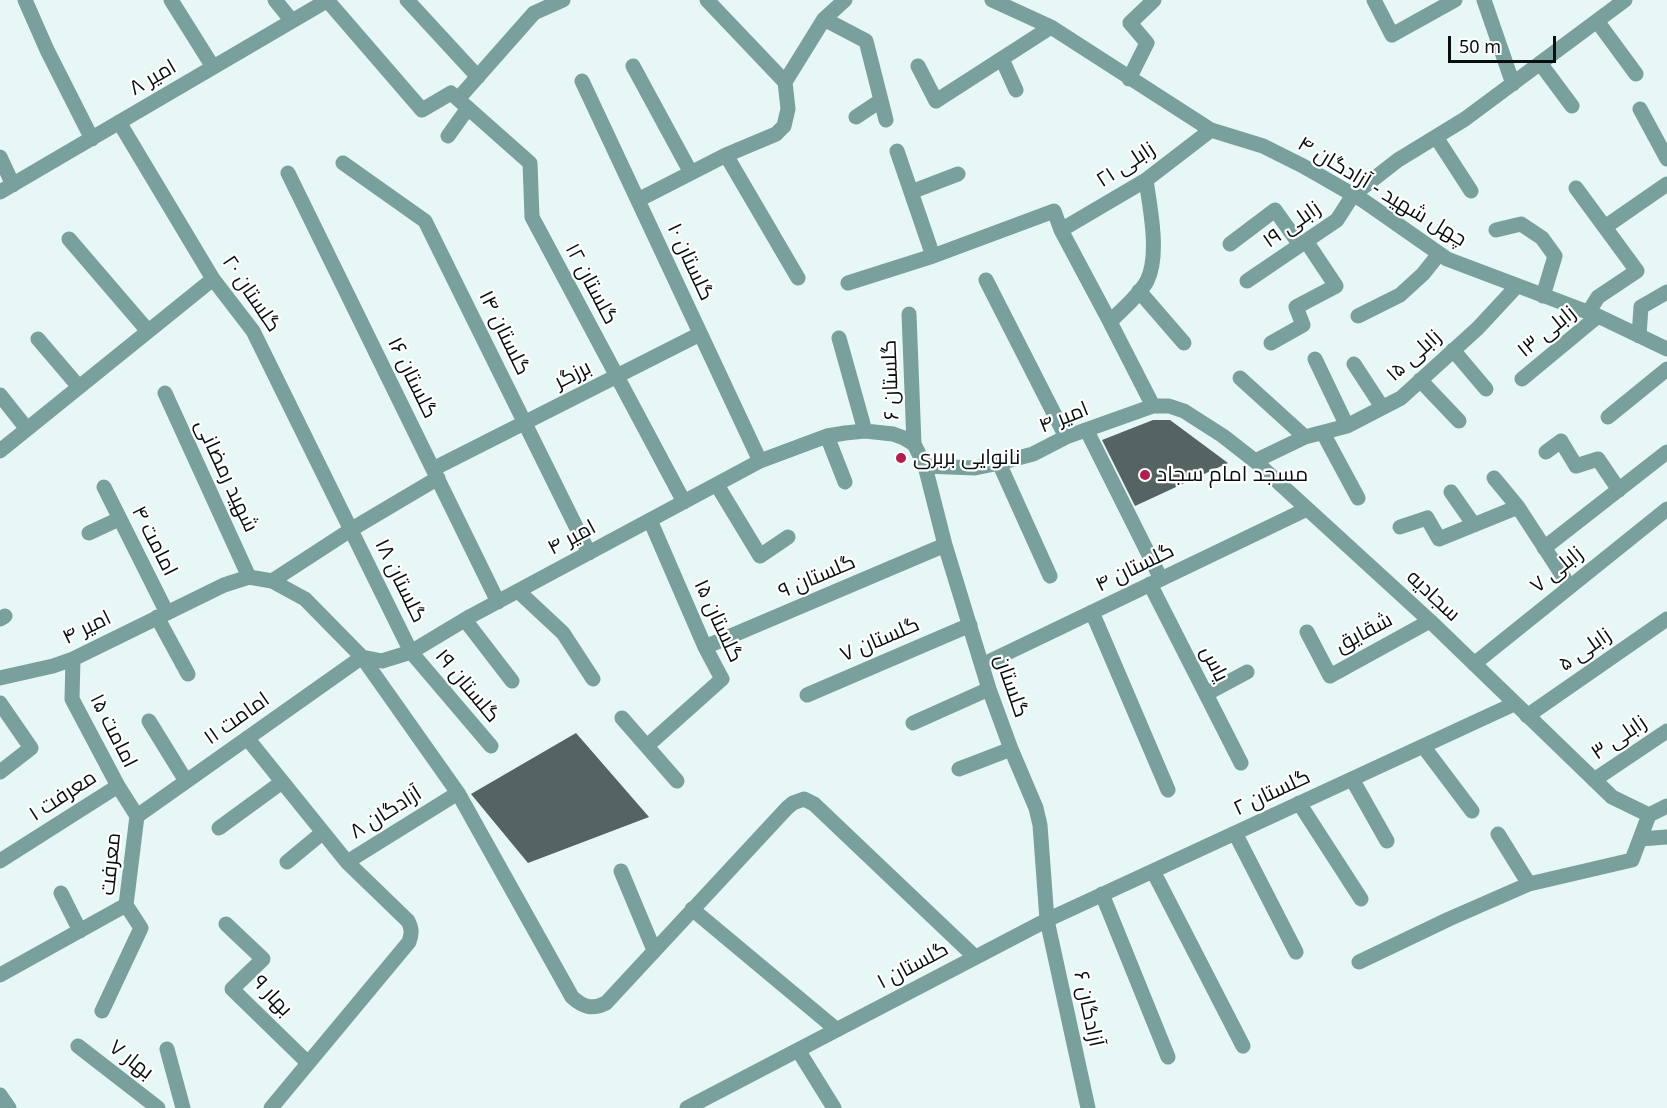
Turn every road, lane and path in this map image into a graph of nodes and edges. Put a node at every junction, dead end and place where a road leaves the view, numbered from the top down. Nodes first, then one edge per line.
1 (25, 0) edge
2 (171, 0) edge
3 (275, 0) edge
4 (327, 0) edge
5 (407, 0) edge
6 (563, 0) edge
7 (706, 0) edge
8 (845, 0) edge
9 (992, 0) edge
10 (1154, 0) edge
11 (1374, 0) edge
12 (1455, 0) edge
13 (1484, 0) edge
14 (1620, 1) edge
15 (824, 19) junction
16 (292, 21) junction
17 (1598, 21) junction
18 (1051, 27) junction
19 (1002, 59) junction
20 (1540, 63) junction
21 (633, 66) dead end
22 (918, 66) dead end
23 (213, 67) junction
24 (1636, 74) dead end
25 (478, 77) junction
26 (1130, 79) junction
27 (582, 81) dead end
28 (785, 82) junction
29 (1513, 84) junction
30 (1016, 90) dead end
31 (880, 101) junction
32 (463, 104) junction
33 (1572, 106) dead end
34 (1640, 109) dead end
35 (856, 117) dead end
36 (886, 120) dead end
37 (119, 122) junction
38 (1211, 130) junction
39 (448, 136) dead end
40 (1437, 137) junction
41 (92, 139) junction
42 (897, 151) dead end
43 (726, 155) junction
44 (0, 157) edge
45 (1667, 159) edge
46 (343, 163) dead end
47 (288, 173) dead end
48 (691, 174) junction
49 (958, 174) dead end
50 (1146, 180) junction
51 (1667, 184) edge
52 (1576, 188) dead end
53 (6, 189) edge
54 (1471, 191) dead end
55 (911, 192) junction
56 (1353, 195) junction
57 (638, 200) junction
58 (1605, 226) junction
59 (1061, 230) junction
60 (1496, 230) dead end
61 (69, 239) dead end
62 (1303, 243) junction
63 (1230, 244) dead end
64 (1439, 254) junction
65 (933, 256) junction
66 (798, 278) dead end
67 (213, 279) junction
68 (986, 280) dead end
69 (1247, 281) dead end
70 (848, 283) dead end
71 (1517, 286) junction
72 (1139, 291) junction
73 (1667, 292) edge
74 (1543, 296) junction
75 (909, 314) dead end
76 (1593, 315) junction
77 (1358, 316) dead end
78 (1110, 322) junction
79 (148, 331) junction
80 (700, 334) junction
81 (1639, 336) junction
82 (839, 338) dead end
83 (38, 339) dead end
84 (1184, 343) dead end
85 (1271, 343) dead end
86 (1667, 349) edge
87 (1453, 350) junction
88 (1315, 359) dead end
89 (1354, 364) dead end
90 (1667, 369) edge
91 (617, 376) junction
92 (1240, 378) dead end
93 (1522, 379) dead end
94 (1420, 380) junction
95 (79, 387) junction
96 (1486, 389) dead end
97 (165, 393) dead end
98 (0, 395) edge
99 (1153, 406) junction
100 (1382, 407) junction
101 (1184, 411) joint
102 (1608, 417) dead end
103 (1459, 421) dead end
104 (525, 423) junction
105 (1347, 426) junction
106 (27, 429) junction
107 (865, 431) junction
108 (1087, 431) junction
109 (1323, 433) junction
110 (827, 436) junction
111 (1066, 437) junction
112 (1305, 437) junction
113 (914, 444) junction
114 (0, 451) edge
115 (1546, 452) dead end
116 (1667, 452) edge
117 (760, 461) junction
118 (1256, 461) junction
119 (999, 463) junction
120 (925, 466) junction
121 (435, 474) junction
122 (1494, 478) dead end
123 (844, 482) dead end
124 (717, 485) junction
125 (104, 487) dead end
126 (1619, 490) junction
127 (1450, 492) dead end
128 (1358, 498) dead end
129 (684, 502) junction
130 (1518, 507) junction
131 (1307, 508) junction
132 (1667, 509) edge
133 (119, 519) junction
134 (650, 520) junction
135 (1474, 525) junction
136 (1400, 527) dead end
137 (352, 529) junction
138 (89, 533) dead end
139 (788, 537) dead end
140 (945, 545) junction
141 (1544, 548) junction
142 (589, 553) junction
143 (1050, 576) dead end
144 (249, 577) junction
145 (272, 581) junction
146 (1155, 581) junction
147 (1570, 586) junction
148 (518, 591) junction
149 (498, 602) junction
150 (1092, 612) junction
151 (162, 615) junction
152 (1667, 619) edge
153 (465, 620) junction
154 (1430, 621) junction
155 (970, 625) junction
156 (1307, 632) dead end
157 (705, 647) junction
158 (411, 652) junction
159 (362, 657) junction
160 (73, 659) junction
161 (1474, 664) junction
162 (982, 665) junction
163 (1246, 672) dead end
164 (188, 674) dead end
165 (0, 678) edge
166 (593, 679) dead end
167 (512, 681) dead end
168 (989, 689) junction
169 (1206, 694) junction
170 (807, 695) dead end
171 (0, 703) edge
172 (1514, 704) junction
173 (1527, 716) junction
174 (622, 718) dead end
175 (149, 721) dead end
176 (913, 723) dead end
177 (1667, 731) edge
178 (247, 738) junction
179 (647, 746) junction
180 (1423, 746) junction
181 (491, 747) dead end
182 (1011, 749) junction
183 (1241, 763) dead end
184 (959, 769) dead end
185 (0, 772) edge
186 (1352, 779) junction
187 (1594, 780) junction
188 (186, 781) junction
189 (677, 781) dead end
190 (282, 782) junction
191 (118, 786) junction
192 (1168, 789) dead end
193 (458, 793) junction
194 (1299, 803) junction
195 (1667, 806) edge
196 (1472, 811) dead end
197 (1649, 815) junction
198 (137, 816) junction
199 (219, 828) dead end
200 (322, 833) junction
201 (1235, 833) junction
202 (1498, 834) dead end
203 (1667, 837) edge
204 (1640, 840) junction
205 (1387, 841) dead end
206 (0, 861) edge
207 (287, 862) dead end
208 (347, 862) junction
209 (621, 871) dead end
210 (1153, 871) junction
211 (1529, 884) junction
212 (61, 893) dead end
213 (1102, 894) junction
214 (1361, 899) dead end
215 (126, 905) junction
216 (692, 909) junction
217 (1047, 920) junction
218 (226, 924) dead end
219 (80, 931) junction
220 (654, 950) junction
221 (1296, 952) dead end
222 (975, 957) junction
223 (1359, 962) dead end
224 (0, 976) edge
225 (102, 1011) dead end
226 (837, 1030) junction
227 (78, 1046) dead end
228 (1243, 1046) dead end
229 (167, 1049) dead end
230 (798, 1050) junction
231 (1168, 1057) dead end
232 (308, 1063) junction
233 (0, 1095) edge
234 (9, 1108) edge
235 (158, 1108) edge
236 (183, 1108) edge
237 (271, 1108) edge
238 (687, 1108) edge
239 (834, 1108) edge
240 (1087, 1108) edge

1 - 41 street
2 - 23 street
3 - 16 street
4 - 16 street, امیر ۸
4 - 32 street
5 - 25 street
6 - 25 street
7 - 28 street
8 - 15 street
9 - 18 street, چهل شهید - آزادگان ۴
10 - 26 street
11 - 12 street
13 - 29 street
14 - 17 street, زابلی ۱۹
15 - 28 street
15 - 31 street
16 - 23 street, امیر ۸
17 - 20 street, زابلی ۱۹
17 - 24 street
18 - 19 street
18 - 26 street, چهل شهید - آزادگان ۴
19 - 22 street
19 - 30 street
20 - 29 street, زابلی ۱۹
20 - 33 street
21 - 48 street
23 - 37 street, امیر ۸
25 - 32 street
26 - 38 street, چهل شهید - آزادگان ۴
27 - 57 street, گلستان ۱۰
28 - 43 street
29 - 40 street, زابلی ۱۹
31 - 35 street
31 - 36 street
32 - 39 street
32 - 91 street, گلستان ۱۲
34 - 45 street
37 - 41 street, امیر ۸
37 - 67 street, گلستان ۲۰
38 - 50 street, زابلی ۲۱
38 - 56 street, چهل شهید - آزادگان ۴
40 - 54 street
40 - 56 street, زابلی ۱۹
41 - 53 street, امیر ۸
42 - 55 street
43 - 48 street
43 - 66 street
44 - 53 street
46 - 104 street, گلستان ۱۴
47 - 121 street, گلستان ۱۶
48 - 57 street
49 - 55 street
50 - 59 street, زابلی ۲۱
50 - 72 street
51 - 58 street
52 - 58 street
55 - 65 street
56 - 62 street, زابلی ۱۹
56 - 64 street, چهل شهید - آزادگان ۴
57 - 80 street, گلستان ۱۰
58 - 76 street, زابلی ۱۳
59 - 65 street
59 - 78 street
60 - 74 street
61 - 79 street
62 - 63 street
62 - 69 street, زابلی ۱۹
62 - 85 street
64 - 71 street, چهل شهید - آزادگان ۴
64 - 77 street
65 - 70 street
67 - 79 street
67 - 137 street, گلستان ۲۰
68 - 111 street
71 - 74 street, چهل شهید - آزادگان ۴
71 - 87 street, زابلی ۱۵
72 - 78 street
72 - 84 street
73 - 81 street
74 - 76 street, چهل شهید - آزادگان ۴
75 - 113 street, گلستان ۶
76 - 81 street, چهل شهید - آزادگان ۴
76 - 93 street, زابلی ۱۳
78 - 99 street
79 - 95 street
80 - 91 street, برزگر
80 - 117 street, گلستان ۱۰
81 - 86 street, چهل شهید - آزادگان ۴
82 - 107 street
83 - 95 street
87 - 94 street, زابلی ۱۵
87 - 96 street
88 - 105 street
89 - 100 street
90 - 102 street
91 - 104 street, برزگر
91 - 129 street, گلستان ۱۲
92 - 112 street
94 - 100 street, زابلی ۱۵
94 - 103 street
95 - 106 street
97 - 144 street, شهید رمضانی
98 - 106 street
99 - 101 street, امیر ۴
99 - 108 street, امیر ۴
100 - 105 street, زابلی ۱۵
101 - 118 street, سجادیه
104 - 121 street, برزگر
104 - 142 street, گلستان ۱۴
105 - 109 street, زابلی ۱۵
106 - 114 street
107 - 110 street, امیر ۴
107 - 113 street, امیر ۴
108 - 111 street, امیر ۴
108 - 146 street, یاس
109 - 112 street, زابلی ۱۵
109 - 128 street
110 - 117 street, امیر ۴
110 - 123 street
111 - 119 street, امیر ۴
112 - 118 street, زابلی ۱۵
113 - 120 street
115 - 126 street
116 - 126 street, زابلی ۷
117 - 124 street, امیر ۴
118 - 131 street, سجادیه
119 - 120 street, امیر ۴
119 - 143 street
120 - 140 street, گلستان
121 - 137 street, برزگر
121 - 149 street, گلستان ۱۶
122 - 130 street
124 - 129 street, امیر ۴
124 - 139 street
125 - 133 street, امامت ۴
126 - 141 street, زابلی ۷
127 - 135 street
129 - 134 street, امیر ۴
130 - 135 street
130 - 141 street
131 - 146 street, گلستان ۴
131 - 154 street, سجادیه
132 - 147 street, زابلی ۷
133 - 138 street
133 - 151 street, امامت ۴
134 - 142 street, امیر ۴
134 - 157 street, گلستان ۱۵
135 - 136 street
137 - 145 street, برزگر
137 - 158 street, گلستان ۱۸
140 - 155 street, گلستان
140 - 157 street, گلستان ۹
141 - 147 street
142 - 148 street, امیر ۴
144 - 145 street, امیر ۴
144 - 151 street, امیر ۴
145 - 159 street, امیر ۴
146 - 150 street, گلستان ۴
146 - 169 street, یاس
147 - 161 street, زابلی ۷
148 - 149 street, امیر ۴
148 - 166 street
149 - 153 street, امیر ۴
150 - 162 street, گلستان ۴
150 - 192 street
151 - 160 street, امیر ۴
151 - 164 street, امامت ۴
152 - 173 street, زابلی ۵
153 - 158 street, امیر ۴
153 - 167 street
154 - 156 street, شقایق
154 - 161 street, سجادیه
155 - 162 street, گلستان
155 - 170 street, گلستان ۷
157 - 179 street, گلستان ۱۵
158 - 159 street, امیر ۴
158 - 181 street, گلستان ۱۹
159 - 178 street, امامت ۱۱
159 - 193 street, آزادگان ۸
160 - 165 street, امیر ۴
160 - 191 street, امامت ۱۵
161 - 172 street, سجادیه
162 - 168 street, گلستان
163 - 169 street
168 - 176 street
168 - 182 street, گلستان
169 - 183 street, یاس
171 - 185 street
172 - 173 street, سجادیه
172 - 180 street, گلستان ۲
173 - 187 street, سجادیه
174 - 179 street
175 - 188 street
177 - 187 street, زابلی ۳
178 - 188 street, امامت ۱۱
178 - 190 street
179 - 189 street
180 - 186 street, گلستان ۲
180 - 196 street
182 - 184 street
182 - 217 street, گلستان
186 - 194 street, گلستان ۲
186 - 205 street
187 - 197 street, سجادیه
188 - 198 street, امامت ۱۱
190 - 199 street
190 - 200 street
191 - 198 street, معرفت ۱
191 - 206 street, معرفت ۱
193 - 208 street, آزادگان ۸
193 - 220 street
194 - 201 street, گلستان ۲
194 - 214 street
195 - 197 street
197 - 204 street
198 - 215 street, معرفت
200 - 207 street
200 - 208 street
201 - 210 street, گلستان ۲
201 - 221 street
202 - 211 street
203 - 204 street
204 - 211 street
208 - 232 street, آزادگان ۸
209 - 220 street
210 - 213 street, گلستان ۲
210 - 228 street
211 - 223 street
212 - 219 street
213 - 217 street, گلستان ۲
213 - 231 street
215 - 219 street
215 - 225 street, معرفت
216 - 220 street
216 - 222 street
216 - 226 street
217 - 222 street, گلستان ۱
217 - 240 street, آزادگان ۶
218 - 232 street, بهار ۹
219 - 224 street
222 - 226 street, گلستان ۱
226 - 230 street, گلستان ۱
227 - 235 street, بهار ۷
229 - 236 street
230 - 238 street, گلستان ۱
230 - 239 street
232 - 237 street, آزادگان ۸
233 - 234 street

